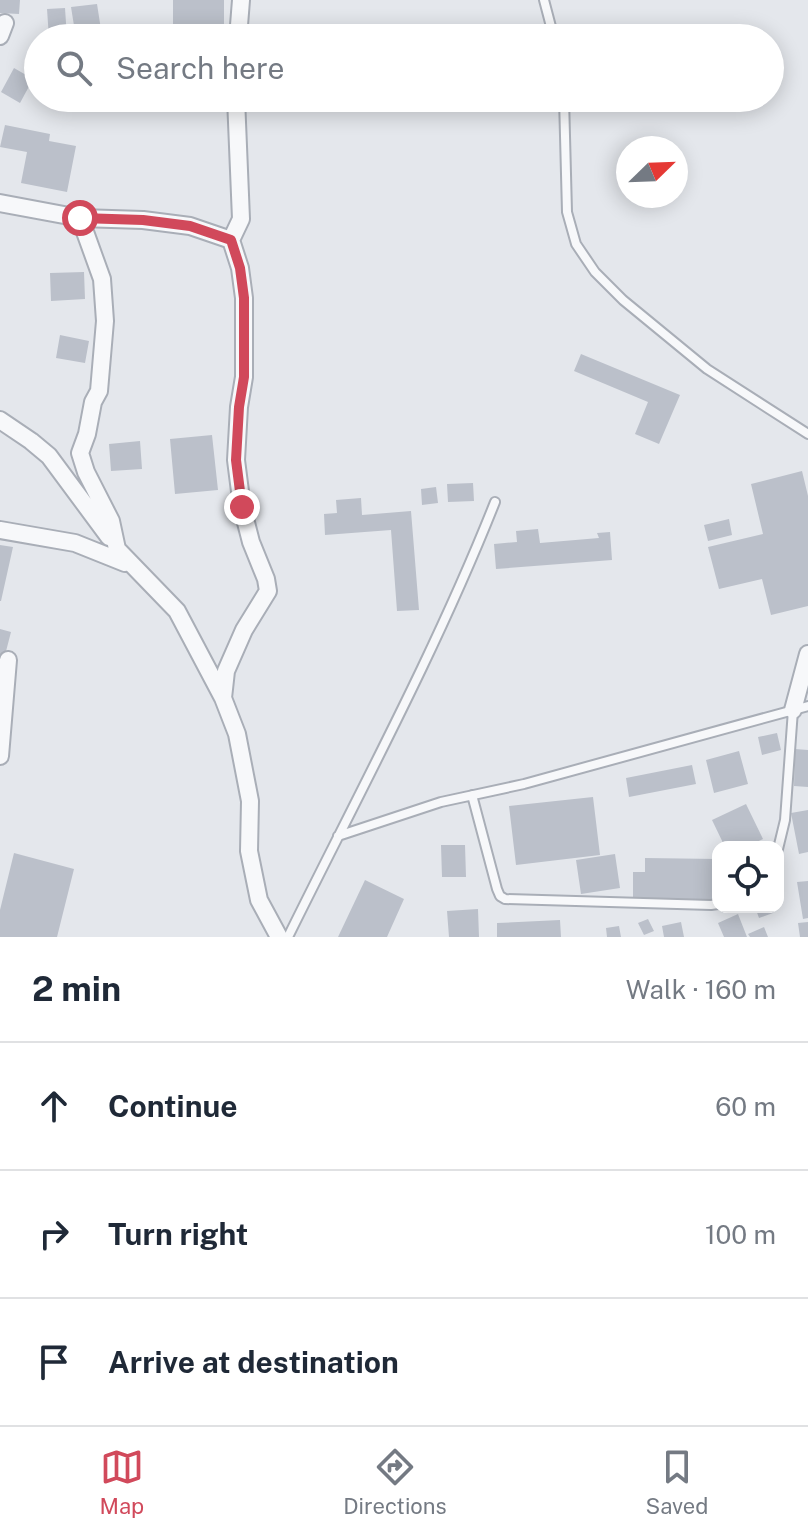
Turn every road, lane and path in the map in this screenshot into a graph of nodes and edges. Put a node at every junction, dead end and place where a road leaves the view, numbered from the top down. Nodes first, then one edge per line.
1 (241, 0) edge
2 (544, 0) edge
3 (239, 24) edge
4 (550, 24) edge
5 (237, 112) edge
6 (564, 112) edge
7 (0, 203) edge
8 (80, 218) junction
9 (231, 240) junction
10 (0, 420) edge
11 (808, 434) edge
12 (495, 502) dead end
13 (0, 530) edge
14 (117, 549) junction
15 (135, 568) junction
16 (808, 654) edge
17 (8, 660) dead end
18 (223, 698) junction
19 (800, 708) edge
20 (0, 756) edge
21 (472, 795) junction
22 (338, 836) junction
23 (780, 841) edge
24 (712, 905) edge
25 (279, 937) edge
26 (288, 937) edge

1 - 3 street
2 - 4 lane
5 - 9 street
6 - 11 lane
7 - 8 street
8 - 9 street
8 - 14 street
9 - 18 street
10 - 14 street
12 - 22 lane
13 - 15 street
14 - 15 street
15 - 18 street
16 - 19 street
17 - 20 street
18 - 25 street
19 - 21 lane
19 - 23 lane
21 - 22 lane
21 - 24 lane
22 - 26 lane

